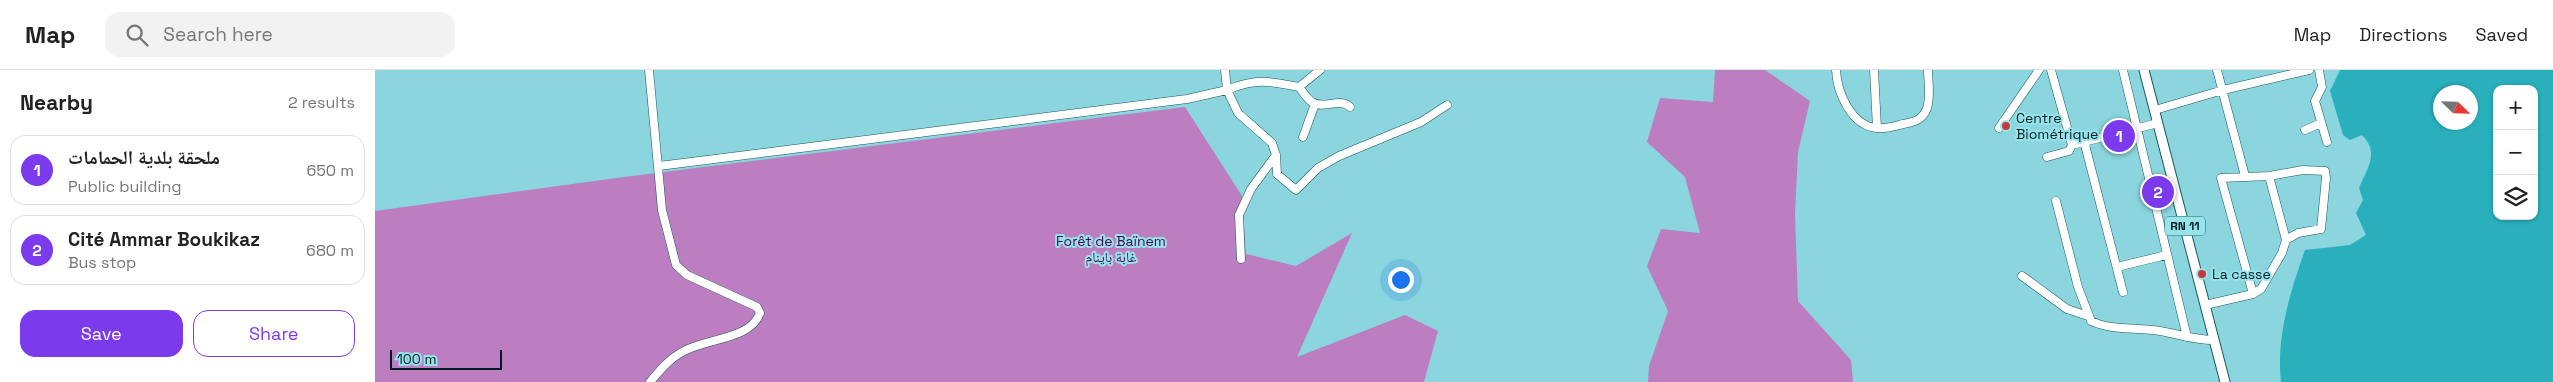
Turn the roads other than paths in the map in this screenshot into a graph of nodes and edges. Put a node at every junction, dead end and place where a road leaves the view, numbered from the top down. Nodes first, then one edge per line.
1 (649, 70) edge
2 (1320, 70) edge
3 (1835, 70) edge
4 (1874, 70) edge
5 (1928, 70) edge
6 (2039, 70) edge
7 (2053, 70) edge
8 (2123, 70) edge
9 (2144, 70) edge
10 (2217, 70) edge
11 (2309, 70) edge
12 (2319, 70) edge
13 (1227, 72) edge
14 (1299, 87) junction
15 (1227, 90) junction
16 (2223, 90) junction
17 (1315, 104) junction
18 (1447, 105) dead end
19 (1350, 107) dead end
20 (2155, 110) junction
21 (2159, 123) junction
22 (2321, 123) junction
23 (1877, 128) junction
24 (1999, 128) dead end
25 (2138, 128) junction
26 (2305, 130) dead end
27 (1303, 137) dead end
28 (2084, 141) junction
29 (2327, 142) dead end
30 (2072, 145) junction
31 (1276, 155) junction
32 (2047, 157) dead end
33 (659, 166) junction
34 (2245, 176) junction
35 (2269, 176) junction
36 (2056, 201) dead end
37 (2286, 240) junction
38 (2166, 255) junction
39 (1241, 259) dead end
40 (2117, 267) junction
41 (2022, 276) dead end
42 (2123, 292) dead end
43 (2253, 294) junction
44 (2205, 305) junction
45 (2088, 316) junction
46 (2187, 337) junction
47 (2213, 340) junction
48 (650, 382) edge
49 (2225, 382) edge

1 - 33 street
2 - 14 street
3 - 23 street
4 - 23 street
5 - 23 street
6 - 24 street
7 - 30 street
8 - 25 street
9 - 20 main road, RN 11
10 - 16 street
11 - 16 street
12 - 22 street
13 - 15 street
14 - 15 street
14 - 17 street
15 - 31 street
15 - 33 street
16 - 20 street
16 - 34 street
17 - 19 street
17 - 27 street
18 - 31 street
20 - 21 main road, RN 11
21 - 25 street
21 - 44 main road, RN 11
22 - 26 street
22 - 29 street
25 - 28 street
25 - 38 street
28 - 30 street
28 - 40 street
30 - 32 street
31 - 39 street
33 - 48 street
34 - 35 street
34 - 43 street
35 - 37 street
35 - 37 street
36 - 45 street
37 - 43 street
38 - 40 street
38 - 46 street
40 - 42 street
41 - 45 street
43 - 44 street
44 - 47 main road, RN 11
45 - 46 street
46 - 47 street
47 - 49 main road, RN 11

